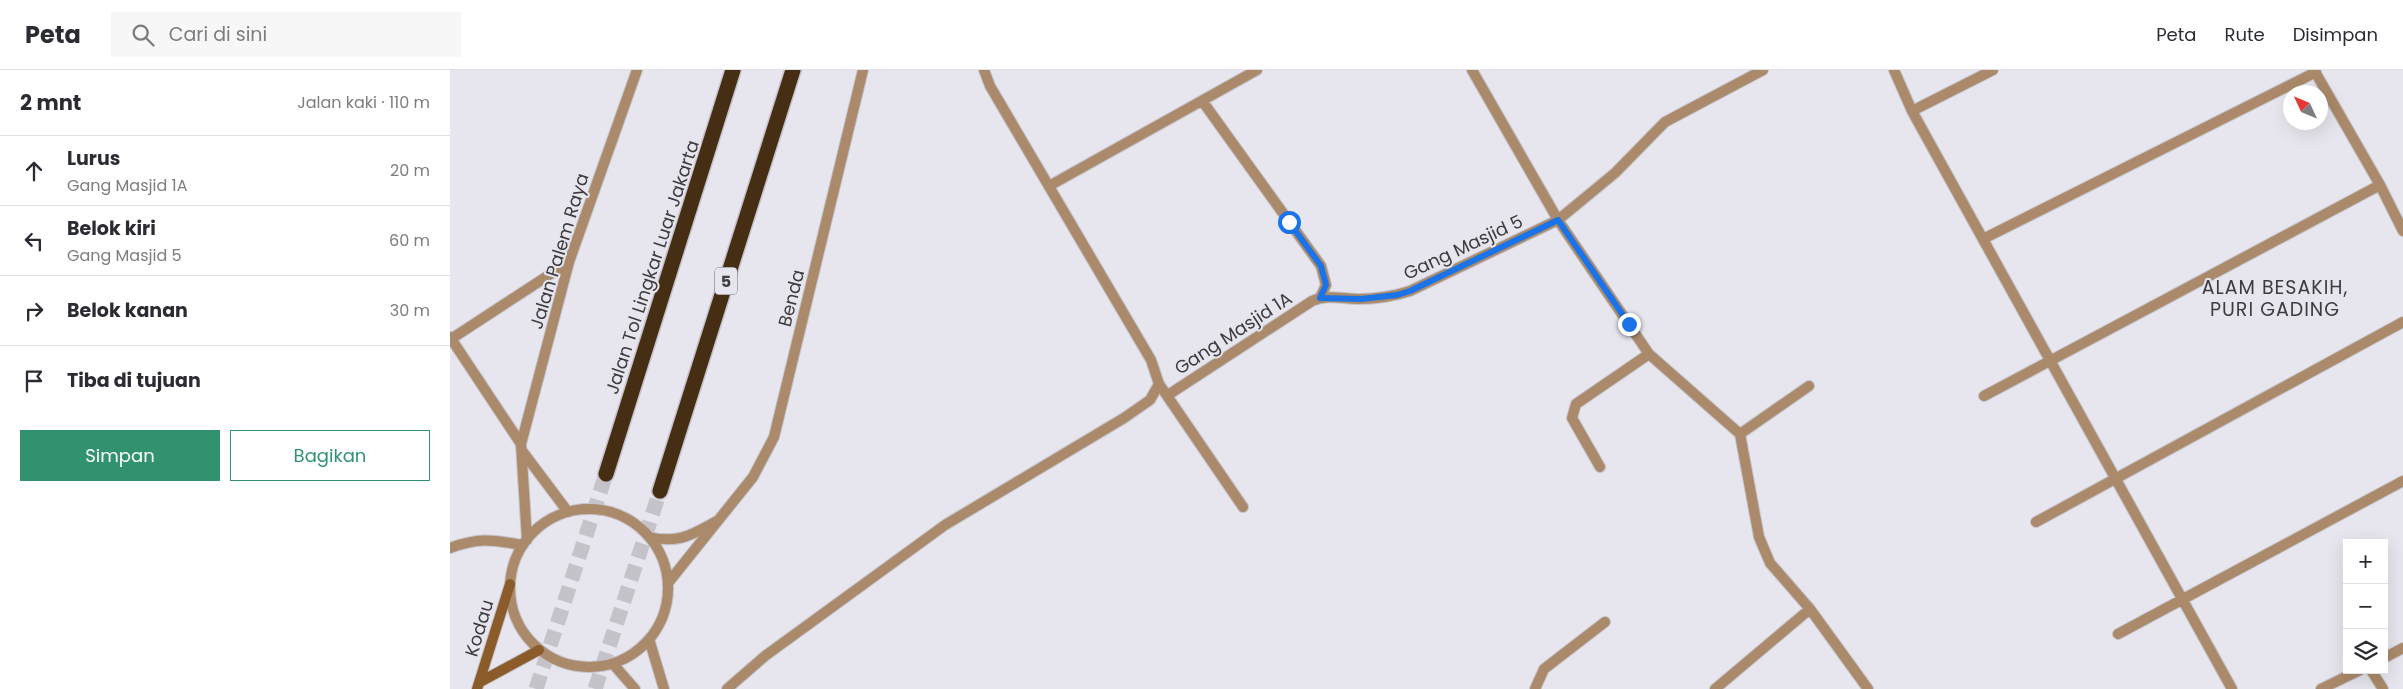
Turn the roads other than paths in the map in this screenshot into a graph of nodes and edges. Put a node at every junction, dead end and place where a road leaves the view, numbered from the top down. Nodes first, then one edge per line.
1 (637, 70) edge
2 (733, 70) edge
3 (793, 70) edge
4 (863, 70) edge
5 (984, 70) edge
6 (1257, 70) edge
7 (1472, 70) edge
8 (1763, 70) edge
9 (1894, 70) edge
10 (1993, 70) edge
11 (2315, 71) edge
12 (1203, 102) junction
13 (1912, 111) junction
14 (1049, 186) junction
15 (2380, 186) junction
16 (1558, 220) junction
17 (2403, 231) edge
18 (1983, 239) junction
19 (570, 262) junction
20 (1320, 298) junction
21 (2403, 322) edge
22 (451, 338) edge
23 (1650, 354) junction
24 (2050, 361) junction
25 (1159, 384) junction
26 (1809, 386) dead end
27 (1168, 395) junction
28 (1984, 396) dead end
29 (1740, 434) junction
30 (522, 448) junction
31 (1600, 467) dead end
32 (606, 474) tunnel mouth
33 (2116, 478) junction
34 (2403, 481) edge
35 (660, 491) tunnel mouth
36 (1243, 507) dead end
37 (568, 512) junction
38 (720, 520) junction
39 (2036, 522) dead end
40 (649, 537) junction
41 (525, 542) junction
42 (450, 548) edge
43 (668, 583) junction
44 (510, 584) junction
45 (2182, 600) junction
46 (1810, 609) junction
47 (1605, 622) dead end
48 (2118, 634) dead end
49 (649, 639) junction
50 (2403, 648) edge
51 (539, 650) junction
52 (2388, 656) edge
53 (613, 664) junction
54 (2352, 674) edge
55 (2374, 674) edge
56 (478, 685) edge
57 (635, 689) edge
58 (664, 689) edge
59 (727, 689) edge
60 (1535, 689) edge
61 (1715, 689) edge
62 (1868, 689) edge
63 (2232, 689) edge
64 (2321, 689) edge
65 (2383, 689) edge

1 - 19 street, Jalan Palem Raya
2 - 32 highway, Jalan Tol Lingkar Luar Jakarta
3 - 35 highway, 5
4 - 38 street, Benda
5 - 14 street
6 - 12 street
7 - 16 street
8 - 16 street, Gang Masjid 5
9 - 13 street
10 - 13 street
11 - 15 street
11 - 18 street
12 - 14 street
12 - 20 street, Gang Masjid 1A
13 - 18 street
14 - 25 street
15 - 17 street
15 - 24 street
16 - 20 street, Gang Masjid 5
16 - 23 street
18 - 24 street
19 - 22 street
19 - 30 street, Jalan Palem Raya
20 - 27 street, Gang Masjid 1A
21 - 33 street
22 - 30 street
23 - 29 street
23 - 31 street
24 - 28 street
24 - 33 street
25 - 27 street
25 - 59 street
26 - 29 street
27 - 36 street
29 - 46 street
30 - 37 street
30 - 41 street
33 - 39 street
33 - 45 street
34 - 45 street
37 - 40 street
37 - 41 street
38 - 40 street, Benda
38 - 43 street, Benda
40 - 43 street
41 - 42 street
41 - 44 street
43 - 49 street
44 - 51 street
44 - 56 main road, Kodau
45 - 48 street
45 - 63 street
46 - 61 street
46 - 62 street
47 - 60 street
49 - 53 street
49 - 58 street
50 - 52 street
51 - 53 street
51 - 56 main road, Kodau
53 - 57 street
54 - 64 street
55 - 65 street

